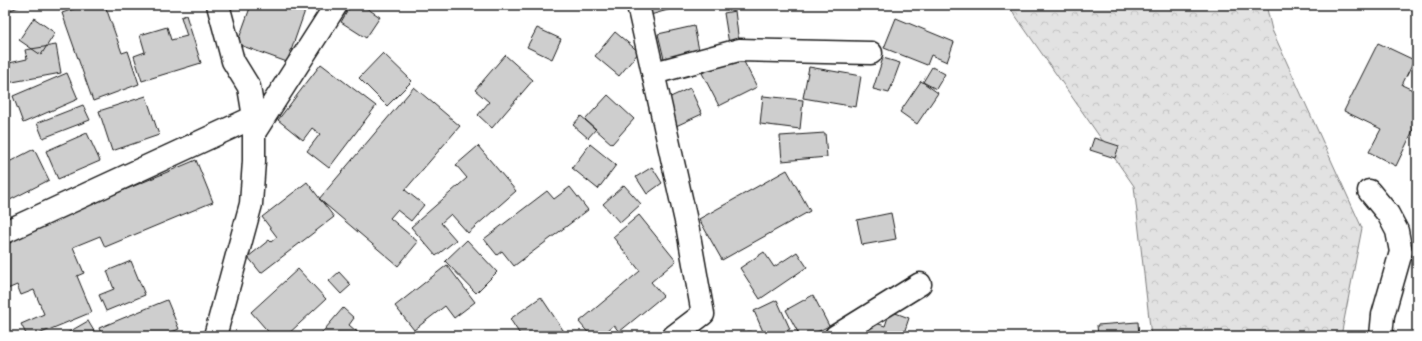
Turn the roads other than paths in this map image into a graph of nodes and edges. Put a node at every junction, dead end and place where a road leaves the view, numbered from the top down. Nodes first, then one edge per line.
1 (218, 5) edge
2 (336, 5) edge
3 (638, 5) edge
4 (871, 53) dead end
5 (654, 73) junction
6 (254, 125) junction
7 (1369, 191) dead end
8 (5, 232) edge
9 (920, 284) dead end
10 (703, 314) junction
11 (215, 336) edge
12 (674, 336) edge
13 (704, 336) edge
14 (836, 336) edge
15 (1381, 336) edge

1 - 6 street
2 - 6 street
3 - 5 street
4 - 5 street
5 - 10 street
6 - 8 street
6 - 11 street
7 - 15 street
9 - 14 street
10 - 12 street
10 - 13 street

